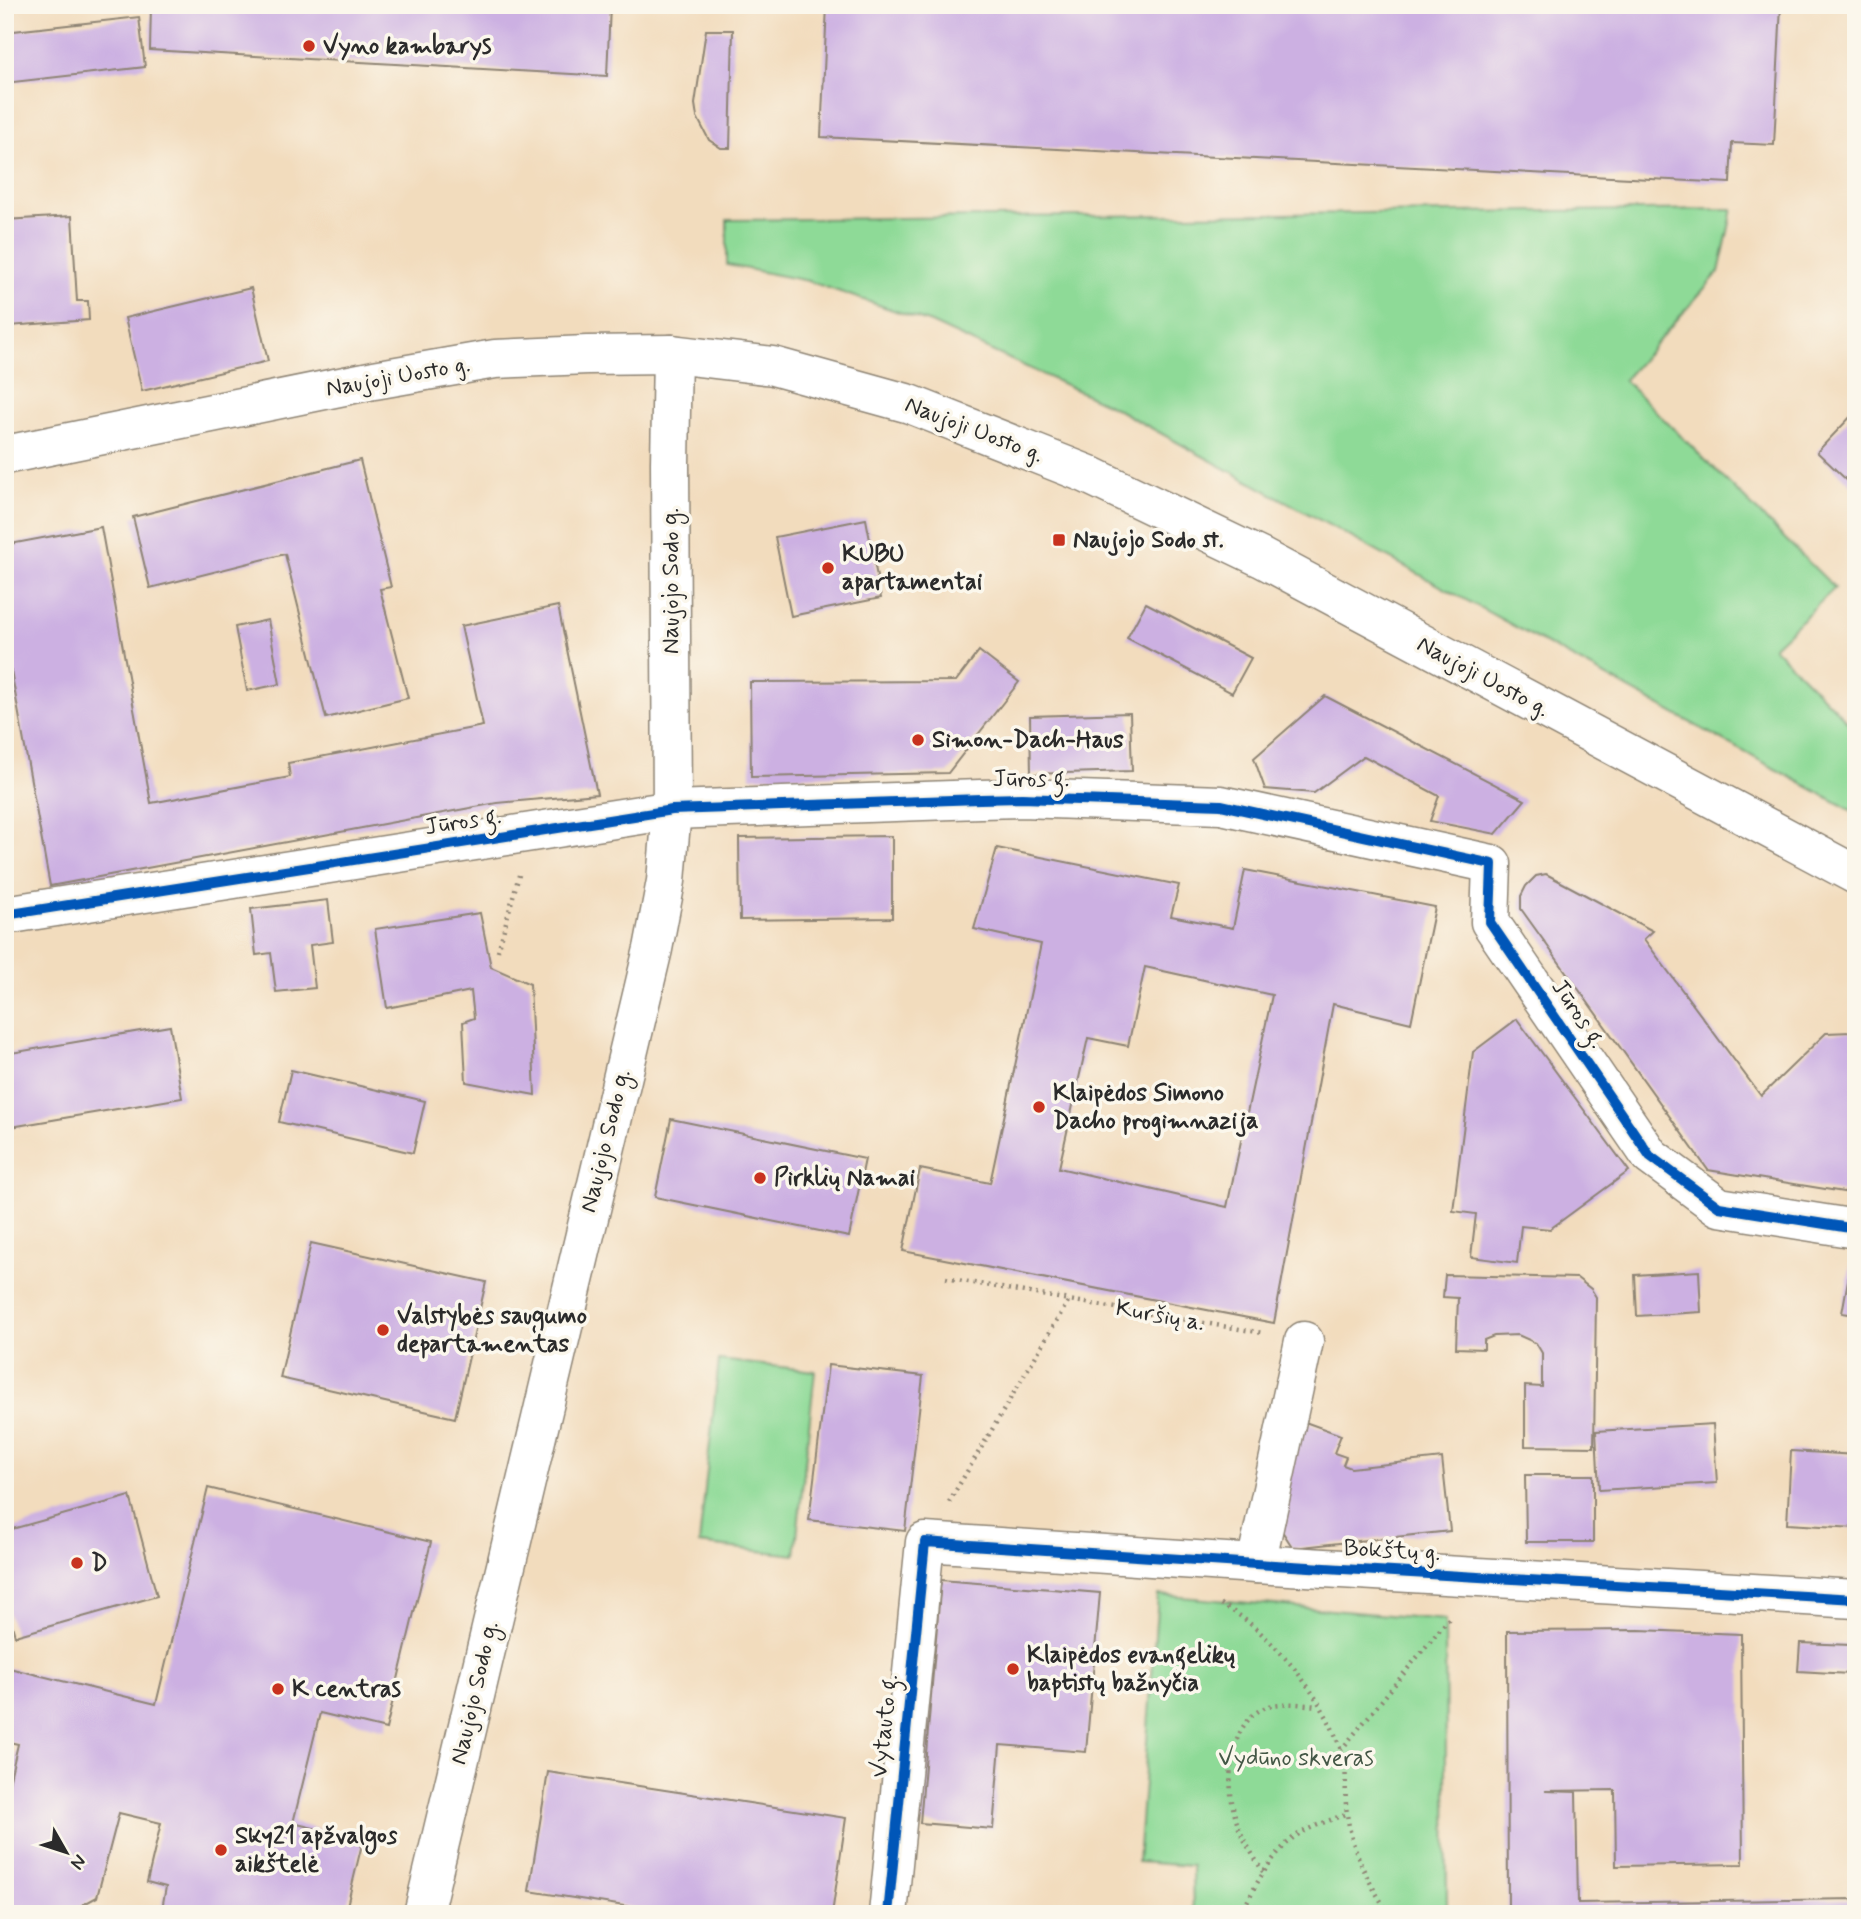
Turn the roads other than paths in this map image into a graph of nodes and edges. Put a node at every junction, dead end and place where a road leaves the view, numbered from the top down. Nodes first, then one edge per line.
1 (672, 354) junction
2 (5, 455) edge
3 (673, 810) junction
4 (1856, 875) edge
5 (5, 915) edge
6 (1856, 1229) edge
7 (1304, 1340) road end
8 (925, 1542) joint
9 (1256, 1564) junction
10 (1856, 1599) edge
11 (423, 1914) edge
12 (887, 1914) edge

1 - 2 street, Naujoji Uosto g.
1 - 3 street, Naujojo Sodo g.
1 - 4 street, Naujoji Uosto g.
3 - 5 street, Jūros g.
3 - 6 street, Jūros g.
3 - 11 street, Naujojo Sodo g.
7 - 9 street
8 - 9 street, Bokštų g.
8 - 12 street, Vytauto g.
9 - 10 street, Bokštų g.

